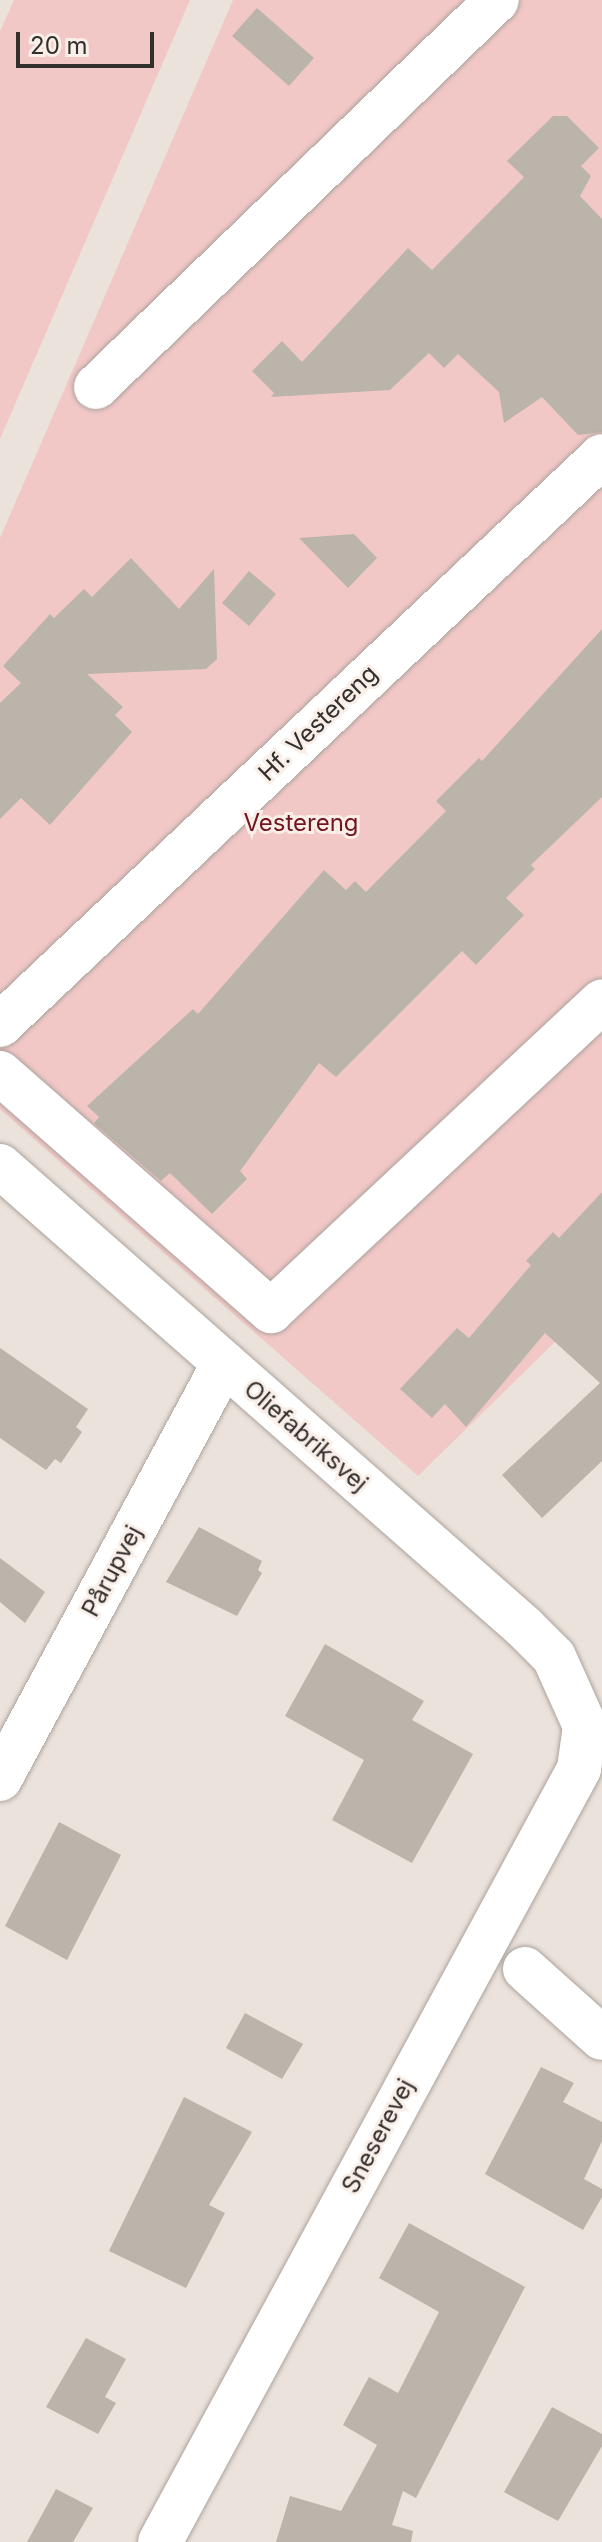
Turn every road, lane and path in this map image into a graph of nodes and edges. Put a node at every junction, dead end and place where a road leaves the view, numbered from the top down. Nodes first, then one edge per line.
1 (497, 0) edge
2 (96, 387) dead end
3 (602, 456) edge
4 (602, 1001) edge
5 (0, 1025) edge
6 (0, 1073) edge
7 (0, 1166) edge
8 (224, 1363) junction
9 (594, 1720) edge
10 (0, 1779) edge
11 (525, 1969) dead end
12 (602, 2038) edge
13 (160, 2542) edge

1 - 2 street
3 - 5 street, Hf. Vestereng
4 - 6 street
7 - 8 street, Oliefabriksvej
8 - 9 street, Oliefabriksvej
8 - 10 street, Pårupvej
9 - 13 street, Sneserevej
11 - 12 street

